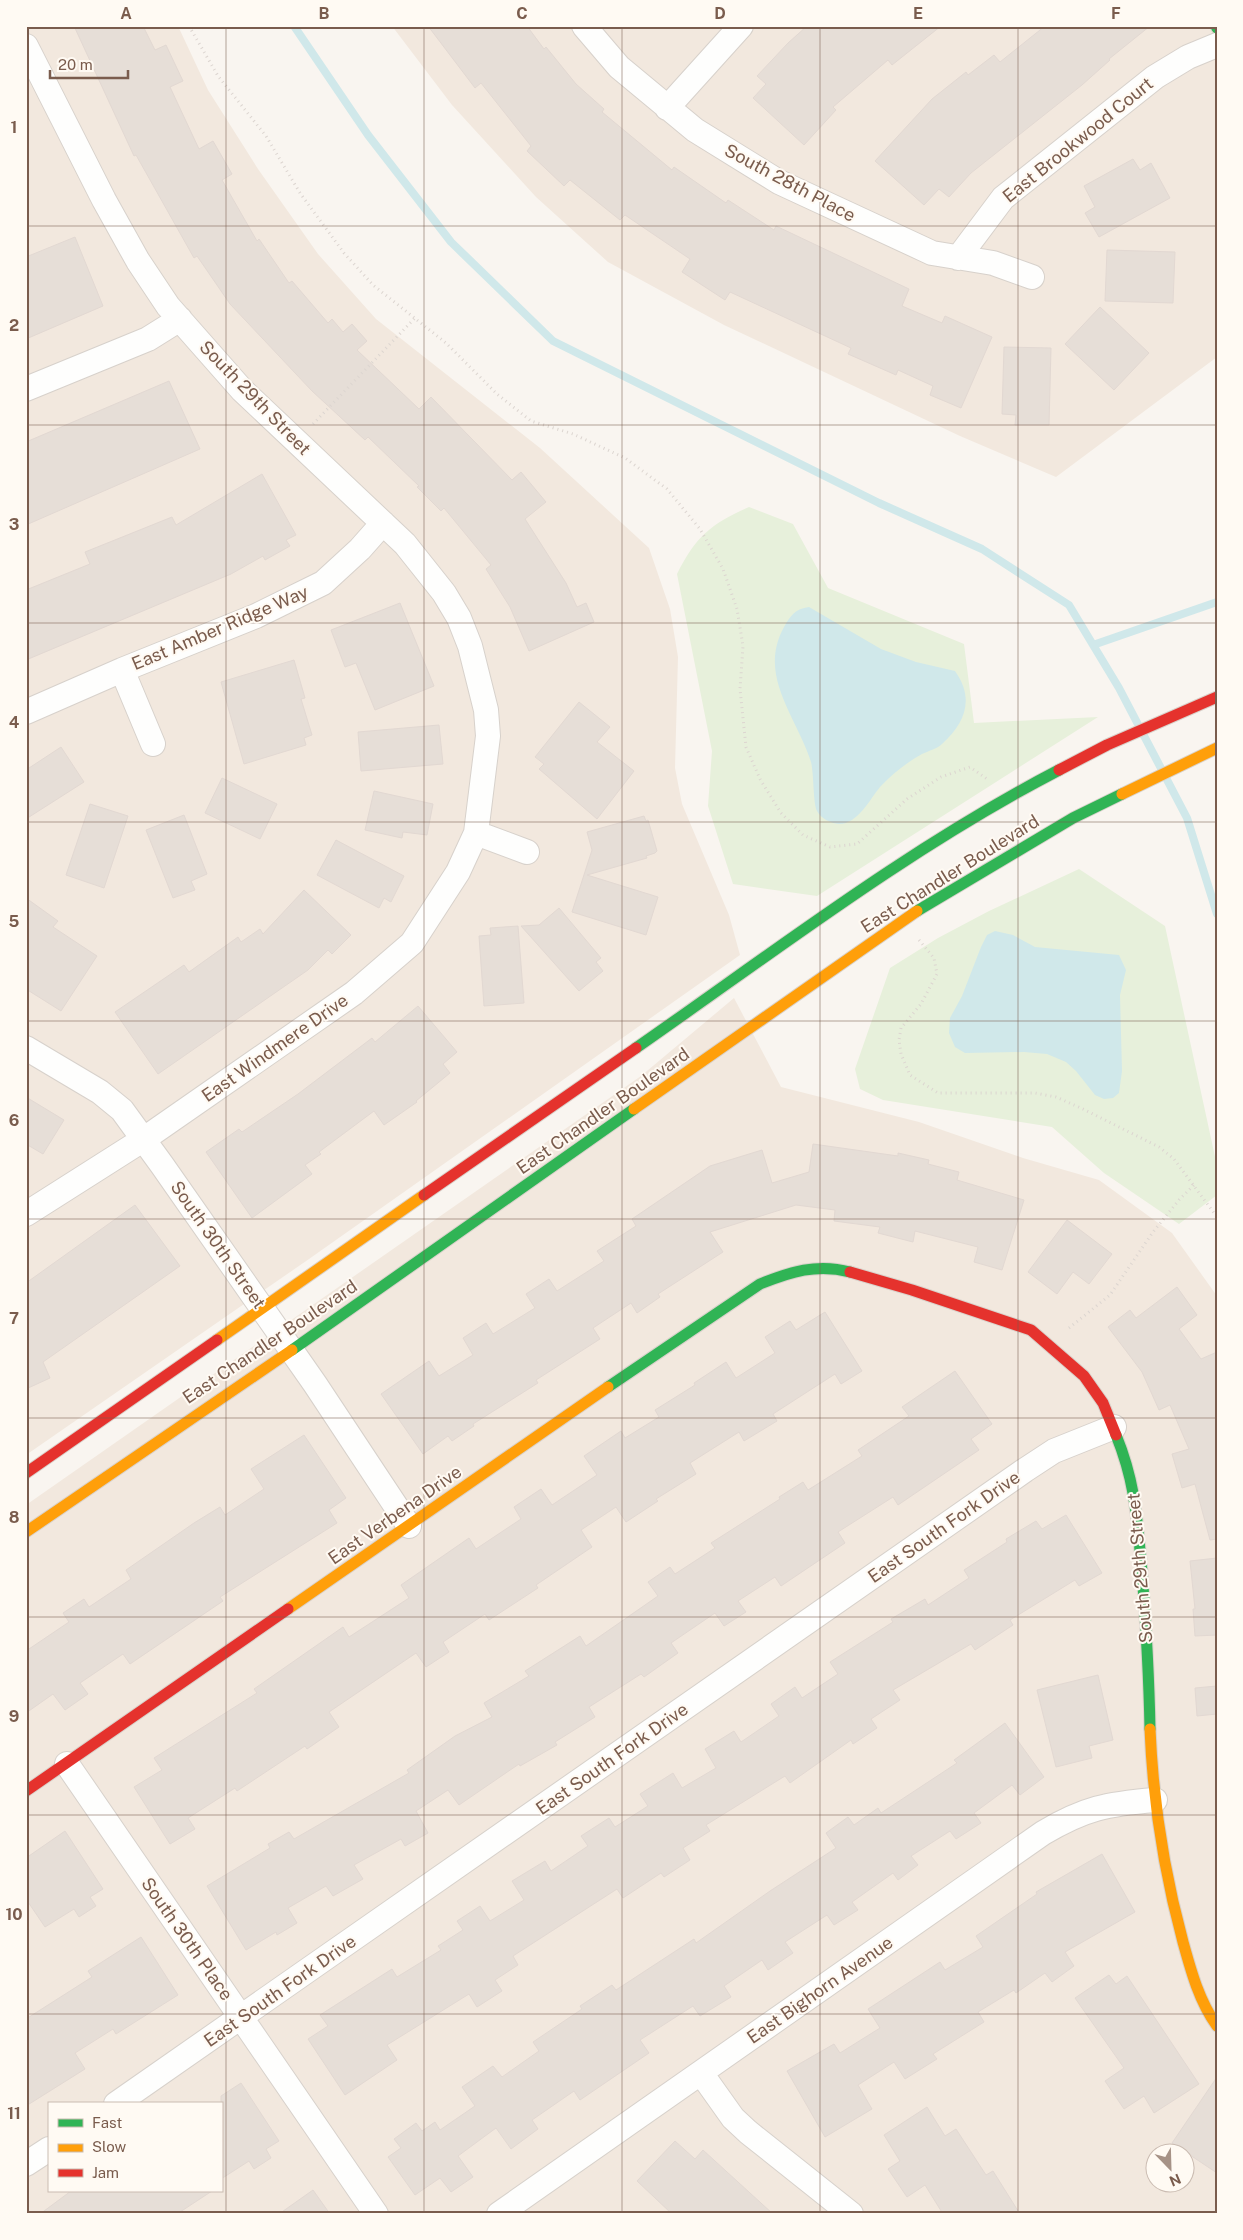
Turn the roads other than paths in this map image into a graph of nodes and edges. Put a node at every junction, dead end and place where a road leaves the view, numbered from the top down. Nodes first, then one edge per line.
1 (584, 26) edge
2 (741, 26) edge
3 (1217, 45) edge
4 (29, 60) edge
5 (668, 108) junction
6 (958, 258) junction
7 (1032, 277) dead end
8 (180, 319) junction
9 (26, 389) edge
10 (382, 523) junction
11 (122, 670) junction
12 (1217, 698) edge
13 (26, 712) edge
14 (488, 736) joint
15 (153, 744) dead end
16 (1217, 748) edge
17 (476, 833) junction
18 (527, 852) dead end
19 (26, 1048) edge
20 (144, 1139) junction
21 (26, 1214) edge
22 (787, 1272) joint
23 (262, 1310) junction
24 (291, 1351) junction
25 (1114, 1427) junction
26 (26, 1473) edge
27 (409, 1526) junction
28 (26, 1532) edge
29 (67, 1764) junction
30 (26, 1792) edge
31 (1155, 1800) junction
32 (241, 2017) junction
33 (1217, 2026) edge
34 (701, 2073) junction
35 (119, 2102) edge
36 (48, 2150) edge
37 (26, 2164) edge
38 (376, 2214) edge
39 (499, 2214) edge
40 (852, 2214) edge

1 - 5 street, South 28th Place
2 - 5 street
3 - 6 street, East Brookwood Court
4 - 8 street, South 29th Street
5 - 6 street, South 28th Place
6 - 7 street, South 28th Place
8 - 9 street
8 - 10 street, South 29th Street
10 - 11 street, East Amber Ridge Way
10 - 14 street, South 29th Street
11 - 13 street, East Amber Ridge Way
11 - 15 street, East Amber Ridge Way
12 - 23 main road, East Chandler Boulevard
14 - 17 street, East Windmere Drive
16 - 24 main road, East Chandler Boulevard
17 - 18 street
17 - 20 street, East Windmere Drive
19 - 20 street, South 30th Street
20 - 21 street, East Windmere Drive
20 - 23 street, South 30th Street
22 - 25 main road, South 29th Street
22 - 27 main road, East Verbena Drive
23 - 24 street, South 30th Street
23 - 26 main road, East Chandler Boulevard
24 - 27 street, South 30th Street
24 - 28 main road, East Chandler Boulevard
25 - 31 main road, South 29th Street
25 - 32 street, East South Fork Drive
27 - 29 main road, East Verbena Drive
29 - 30 main road, East Verbena Drive
29 - 32 street, South 30th Place
31 - 33 main road, South 29th Street
31 - 34 street, East Bighorn Avenue
32 - 35 street, East South Fork Drive
32 - 38 street, South 30th Place
34 - 39 street, East Bighorn Avenue
34 - 40 street
36 - 37 street

